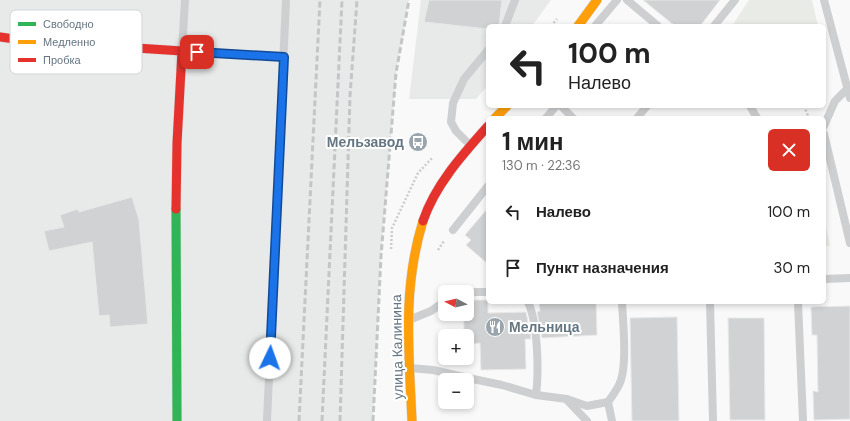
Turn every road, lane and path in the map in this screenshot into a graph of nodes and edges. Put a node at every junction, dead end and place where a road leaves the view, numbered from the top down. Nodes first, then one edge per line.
1 (185, 0) edge
2 (286, 0) edge
3 (515, 0) edge
4 (597, 0) edge
5 (617, 0) edge
6 (627, 0) edge
7 (735, 0) edge
8 (824, 0) edge
9 (506, 24) edge
10 (579, 24) edge
11 (597, 24) edge
12 (656, 24) edge
13 (716, 24) edge
14 (0, 36) edge
15 (10, 38) edge
16 (142, 48) edge
17 (182, 51) junction
18 (486, 52) edge
19 (284, 57) junction
20 (849, 87) edge
21 (850, 98) edge
22 (505, 108) edge
23 (554, 108) edge
24 (562, 108) edge
25 (645, 108) edge
26 (497, 116) edge
27 (548, 116) edge
28 (571, 116) edge
29 (639, 116) edge
30 (826, 121) edge
31 (486, 128) edge
32 (826, 142) edge
33 (471, 145) junction
34 (486, 189) edge
35 (453, 230) dead end
36 (850, 243) edge
37 (850, 278) edge
38 (826, 279) edge
39 (474, 292) edge
40 (486, 292) edge
41 (529, 304) edge
42 (622, 304) edge
43 (710, 304) edge
44 (798, 304) edge
45 (438, 306) edge
46 (408, 321) junction
47 (410, 368) junction
48 (536, 395) junction
49 (567, 400) junction
50 (608, 402) junction
51 (177, 421) edge
52 (267, 421) edge
53 (412, 421) edge
54 (587, 421) edge
55 (612, 421) edge
56 (713, 421) edge
57 (803, 421) edge

1 - 17 lane
2 - 19 lane
3 - 9 lane
4 - 10 street
5 - 11 lane
6 - 12 lane
7 - 13 lane
8 - 20 lane
14 - 15 street
16 - 17 street
17 - 19 lane
17 - 51 street
18 - 33 lane
19 - 52 lane
20 - 21 lane
20 - 30 lane
22 - 26 street
23 - 27 lane
24 - 28 lane
25 - 29 lane
31 - 33 street, улица Калинина
32 - 36 lane
33 - 46 street, улица Калинина
34 - 35 lane
37 - 38 lane
39 - 40 lane
41 - 48 lane
42 - 50 lane
43 - 56 lane
44 - 57 lane
45 - 46 lane
46 - 47 street, улица Калинина
47 - 48 lane
47 - 53 street, улица Калинина
48 - 49 lane
49 - 50 lane
49 - 54 lane
50 - 55 lane

